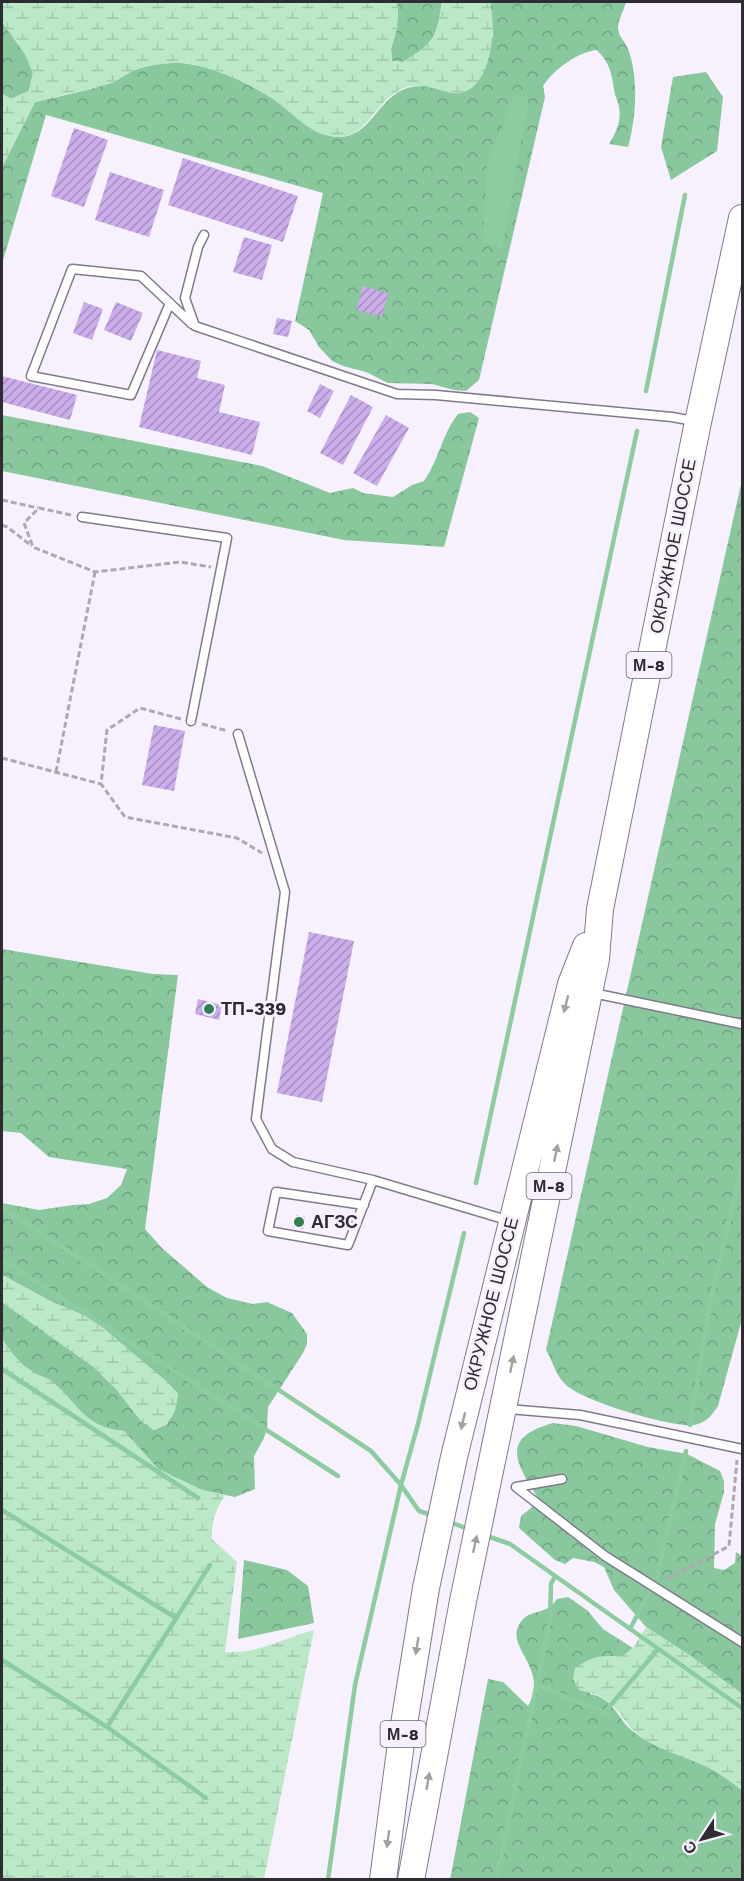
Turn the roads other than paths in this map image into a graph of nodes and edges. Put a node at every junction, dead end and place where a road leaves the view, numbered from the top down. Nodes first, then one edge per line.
1 (742, 218) edge
2 (204, 234) dead end
3 (170, 303) junction
4 (195, 326) junction
5 (698, 422) junction
6 (82, 517) road end
7 (191, 721) road end
8 (238, 734) road end
9 (600, 909) junction
10 (589, 992) junction
11 (742, 1024) edge
12 (373, 1180) junction
13 (364, 1205) junction
14 (511, 1221) junction
15 (503, 1408) junction
16 (739, 1448) edge
17 (562, 1479) dead end
18 (742, 1642) edge
19 (382, 1880) edge
20 (411, 1880) edge

1 - 5 main road, ОКРУЖНОЕ ШОССЕ / М-8
2 - 4 lane
3 - 3 lane
3 - 4 lane
4 - 5 lane
5 - 9 main road, ОКРУЖНОЕ ШОССЕ / М-8
6 - 7 lane
8 - 12 lane
9 - 10 main road, ОКРУЖНОЕ ШОССЕ / М-8
9 -> 14 main road, ОКРУЖНОЕ ШОССЕ / М-8
10 - 11 lane
15 -> 10 main road, ОКРУЖНОЕ ШОССЕ / М-8
12 - 13 lane
12 - 14 lane
13 - 13 lane
14 -> 19 main road, ОКРУЖНОЕ ШОССЕ / М-8
15 - 16 lane
20 -> 15 main road, ОКРУЖНОЕ ШОССЕ / М-8
17 - 18 lane

